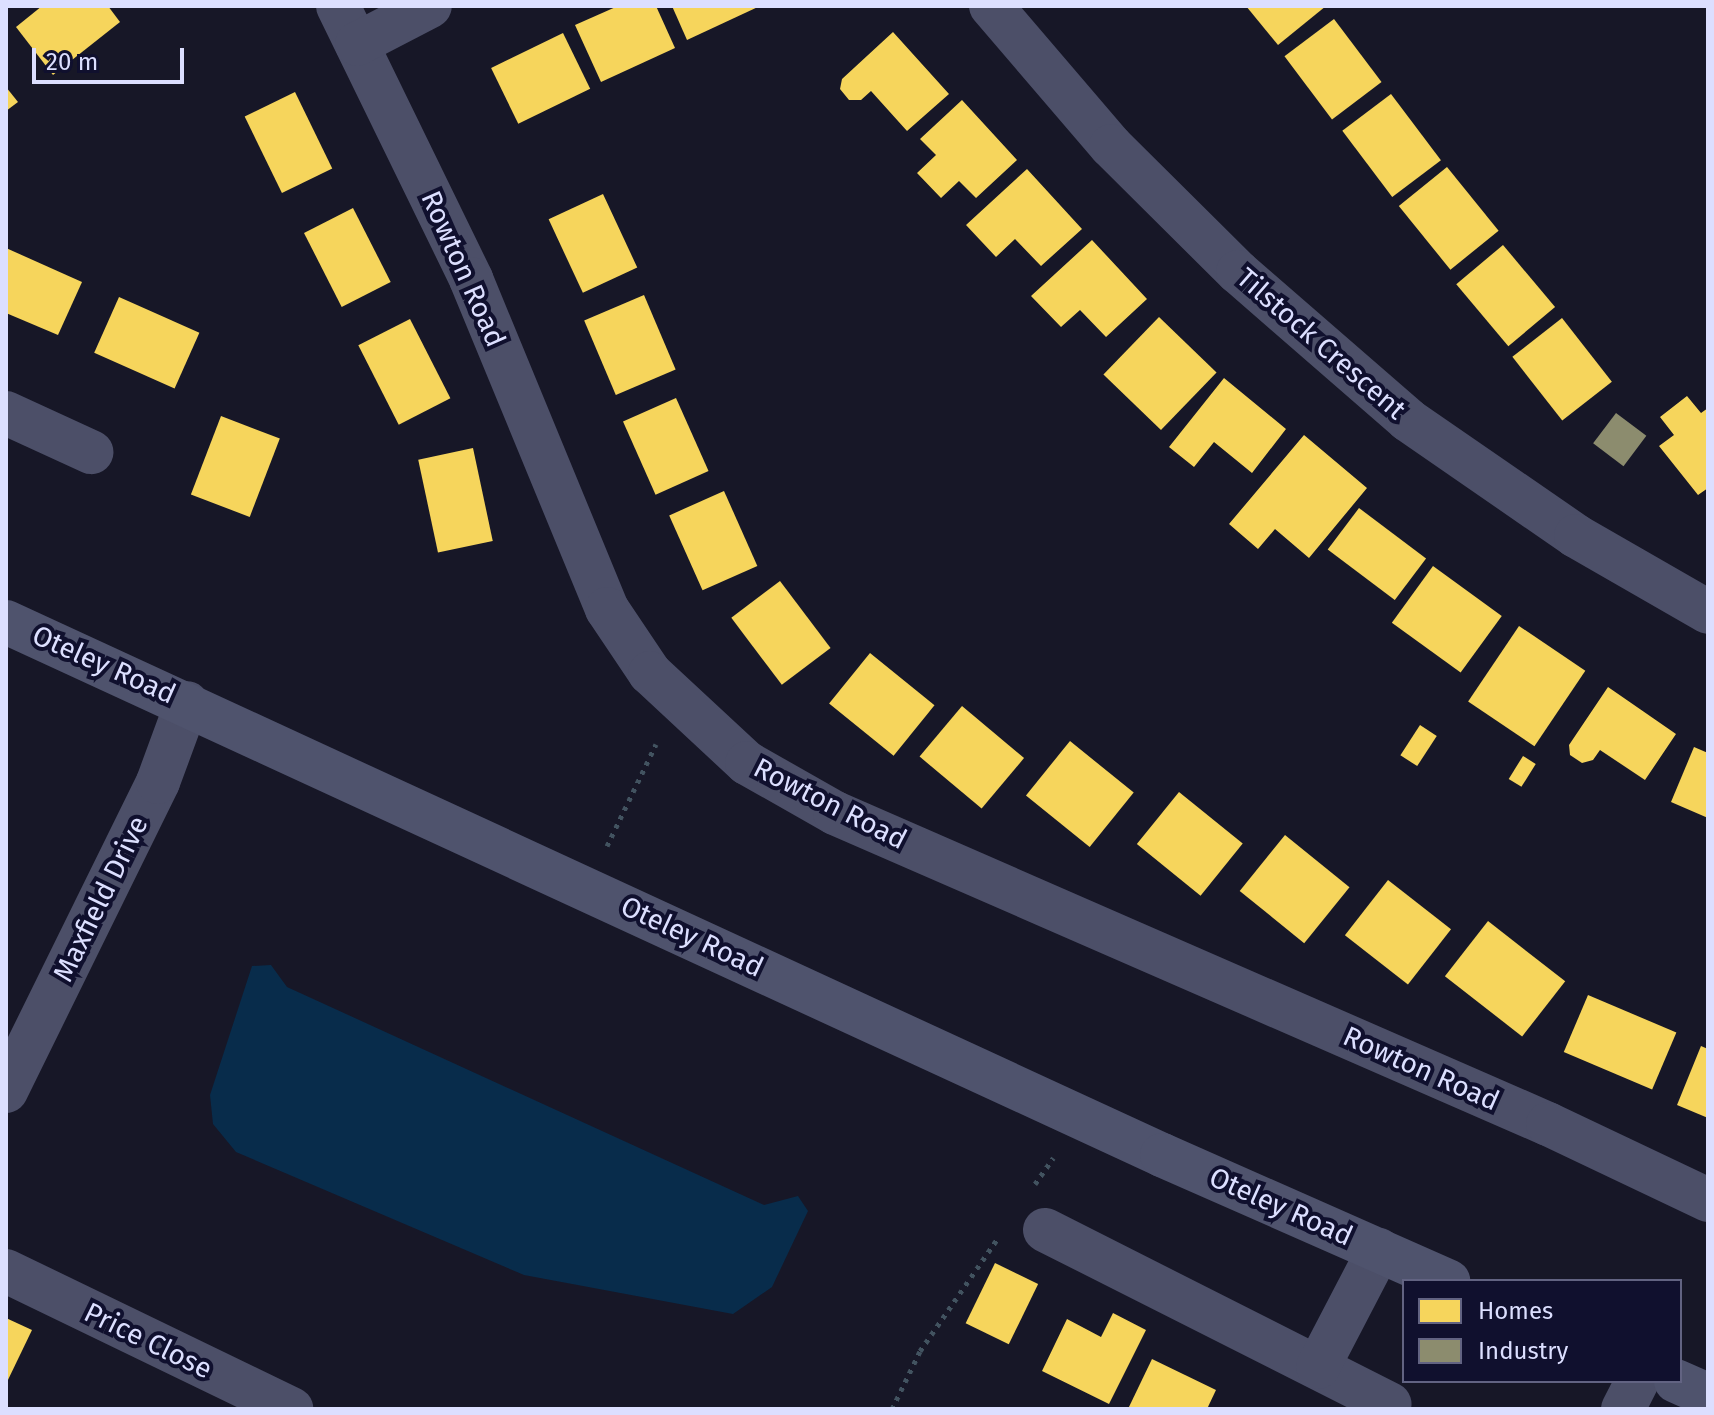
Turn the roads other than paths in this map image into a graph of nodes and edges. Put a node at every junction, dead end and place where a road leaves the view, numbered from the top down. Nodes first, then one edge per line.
1 (430, 6) edge
2 (991, 6) edge
3 (348, 25) edge
4 (6, 413) edge
5 (91, 452) dead end
6 (1708, 612) edge
7 (6, 622) edge
8 (187, 703) junction
9 (6, 1091) edge
10 (1708, 1200) edge
11 (1035, 1214) road end
12 (1379, 1250) junction
13 (6, 1271) edge
14 (1444, 1279) edge
15 (1318, 1367) junction
16 (1636, 1383) edge
17 (1681, 1383) edge
18 (1708, 1395) edge
19 (1390, 1404) dead end
20 (291, 1409) edge
21 (1623, 1409) edge

1 - 3 street
2 - 6 street, Tilstock Crescent
3 - 10 street, Rowton Road
4 - 5 street
7 - 8 main road, Oteley Road
8 - 9 street, Maxfield Drive
8 - 12 main road, Oteley Road
11 - 15 street
12 - 14 main road, Oteley Road
12 - 15 street, Oteley Road
13 - 20 street, Price Close
15 - 19 street
16 - 21 street
17 - 18 main road

